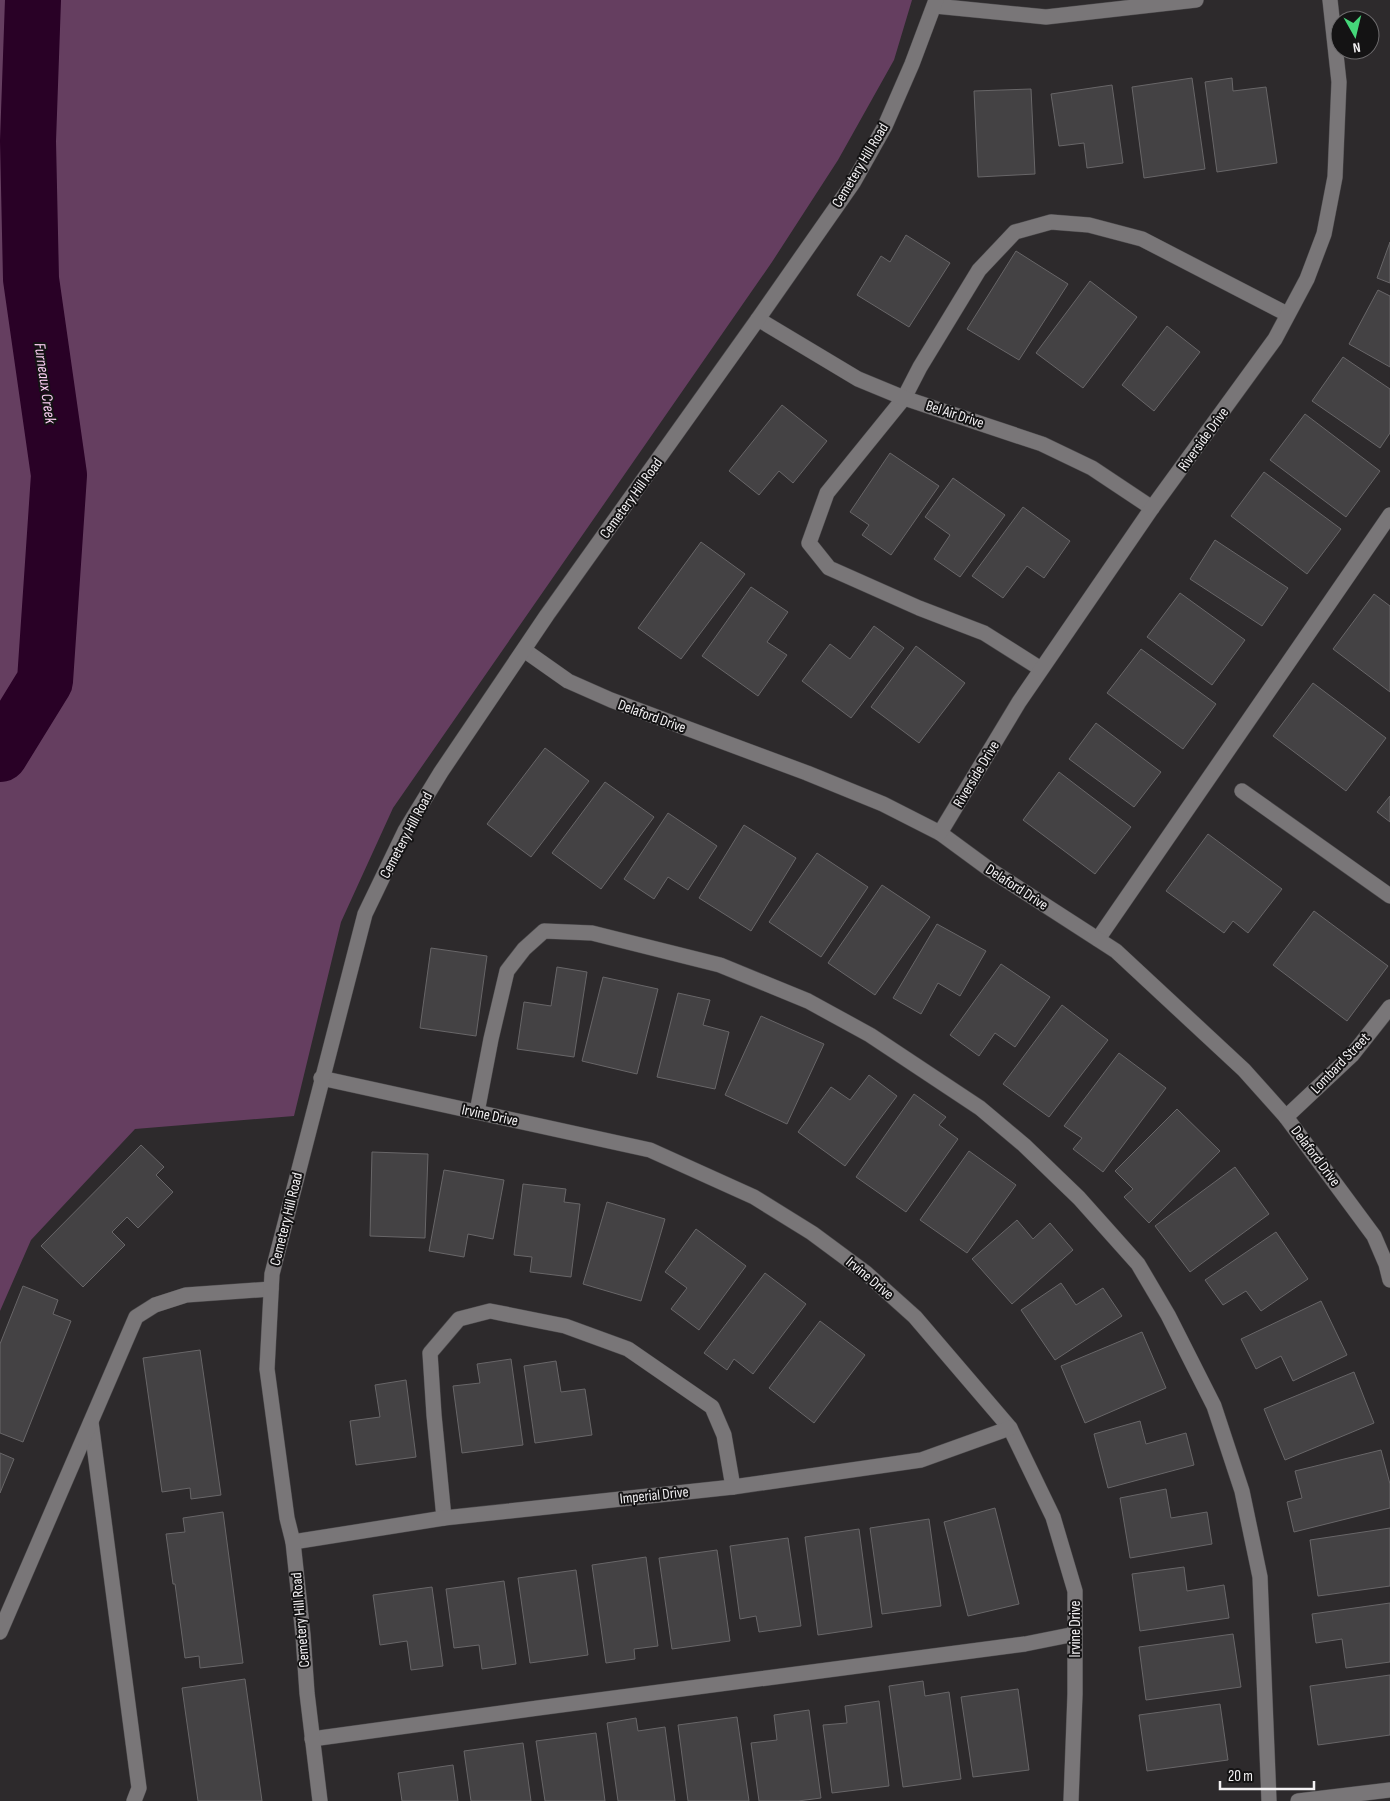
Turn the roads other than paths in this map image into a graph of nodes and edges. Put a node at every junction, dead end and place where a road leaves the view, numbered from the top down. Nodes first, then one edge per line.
1 (1196, 0) edge
2 (1330, 0) edge
3 (935, 3) edge
4 (1287, 314) junction
5 (758, 319) junction
6 (904, 398) junction
7 (1152, 508) junction
8 (1390, 515) edge
9 (524, 650) junction
10 (1041, 670) junction
11 (1242, 791) dead end
12 (940, 833) junction
13 (1390, 896) edge
14 (1098, 939) junction
15 (1390, 1007) edge
16 (322, 1078) junction
17 (477, 1112) junction
18 (1286, 1117) junction
19 (1388, 1264) edge
20 (1390, 1280) edge
21 (271, 1289) junction
22 (91, 1420) junction
23 (1010, 1428) junction
24 (733, 1487) junction
25 (444, 1518) junction
26 (293, 1542) junction
27 (0, 1632) edge
28 (1075, 1634) junction
29 (312, 1739) junction
30 (1390, 1790) edge
31 (134, 1801) edge
32 (320, 1801) edge
33 (1071, 1801) edge
34 (1269, 1801) edge
35 (1298, 1801) edge

1 - 3 street
2 - 4 street, Riverside Drive
3 - 5 street, Cemetery Hill Road
4 - 6 street
4 - 7 street, Riverside Drive
5 - 6 street, Bel Air Drive
5 - 9 street, Cemetery Hill Road
6 - 7 street, Bel Air Drive
6 - 10 street
7 - 10 street, Riverside Drive
8 - 14 street
9 - 12 street, Delaford Drive
9 - 16 street, Cemetery Hill Road
10 - 12 street, Riverside Drive
11 - 13 street
12 - 14 street, Delaford Drive
14 - 18 street, Delaford Drive
15 - 18 street, Lombard Street
16 - 17 street, Irvine Drive
16 - 21 street, Cemetery Hill Road
17 - 23 street, Irvine Drive
17 - 34 street
18 - 19 street, Delaford Drive
19 - 20 street, Delaford Drive
21 - 22 street
21 - 26 street, Cemetery Hill Road
22 - 27 street
22 - 31 street
23 - 24 street, Imperial Drive
23 - 28 street, Irvine Drive
24 - 25 street, Imperial Drive
24 - 25 street
25 - 26 street, Imperial Drive
26 - 29 street, Cemetery Hill Road
28 - 29 street
28 - 33 street, Irvine Drive
29 - 32 street, Cemetery Hill Road
30 - 35 street

